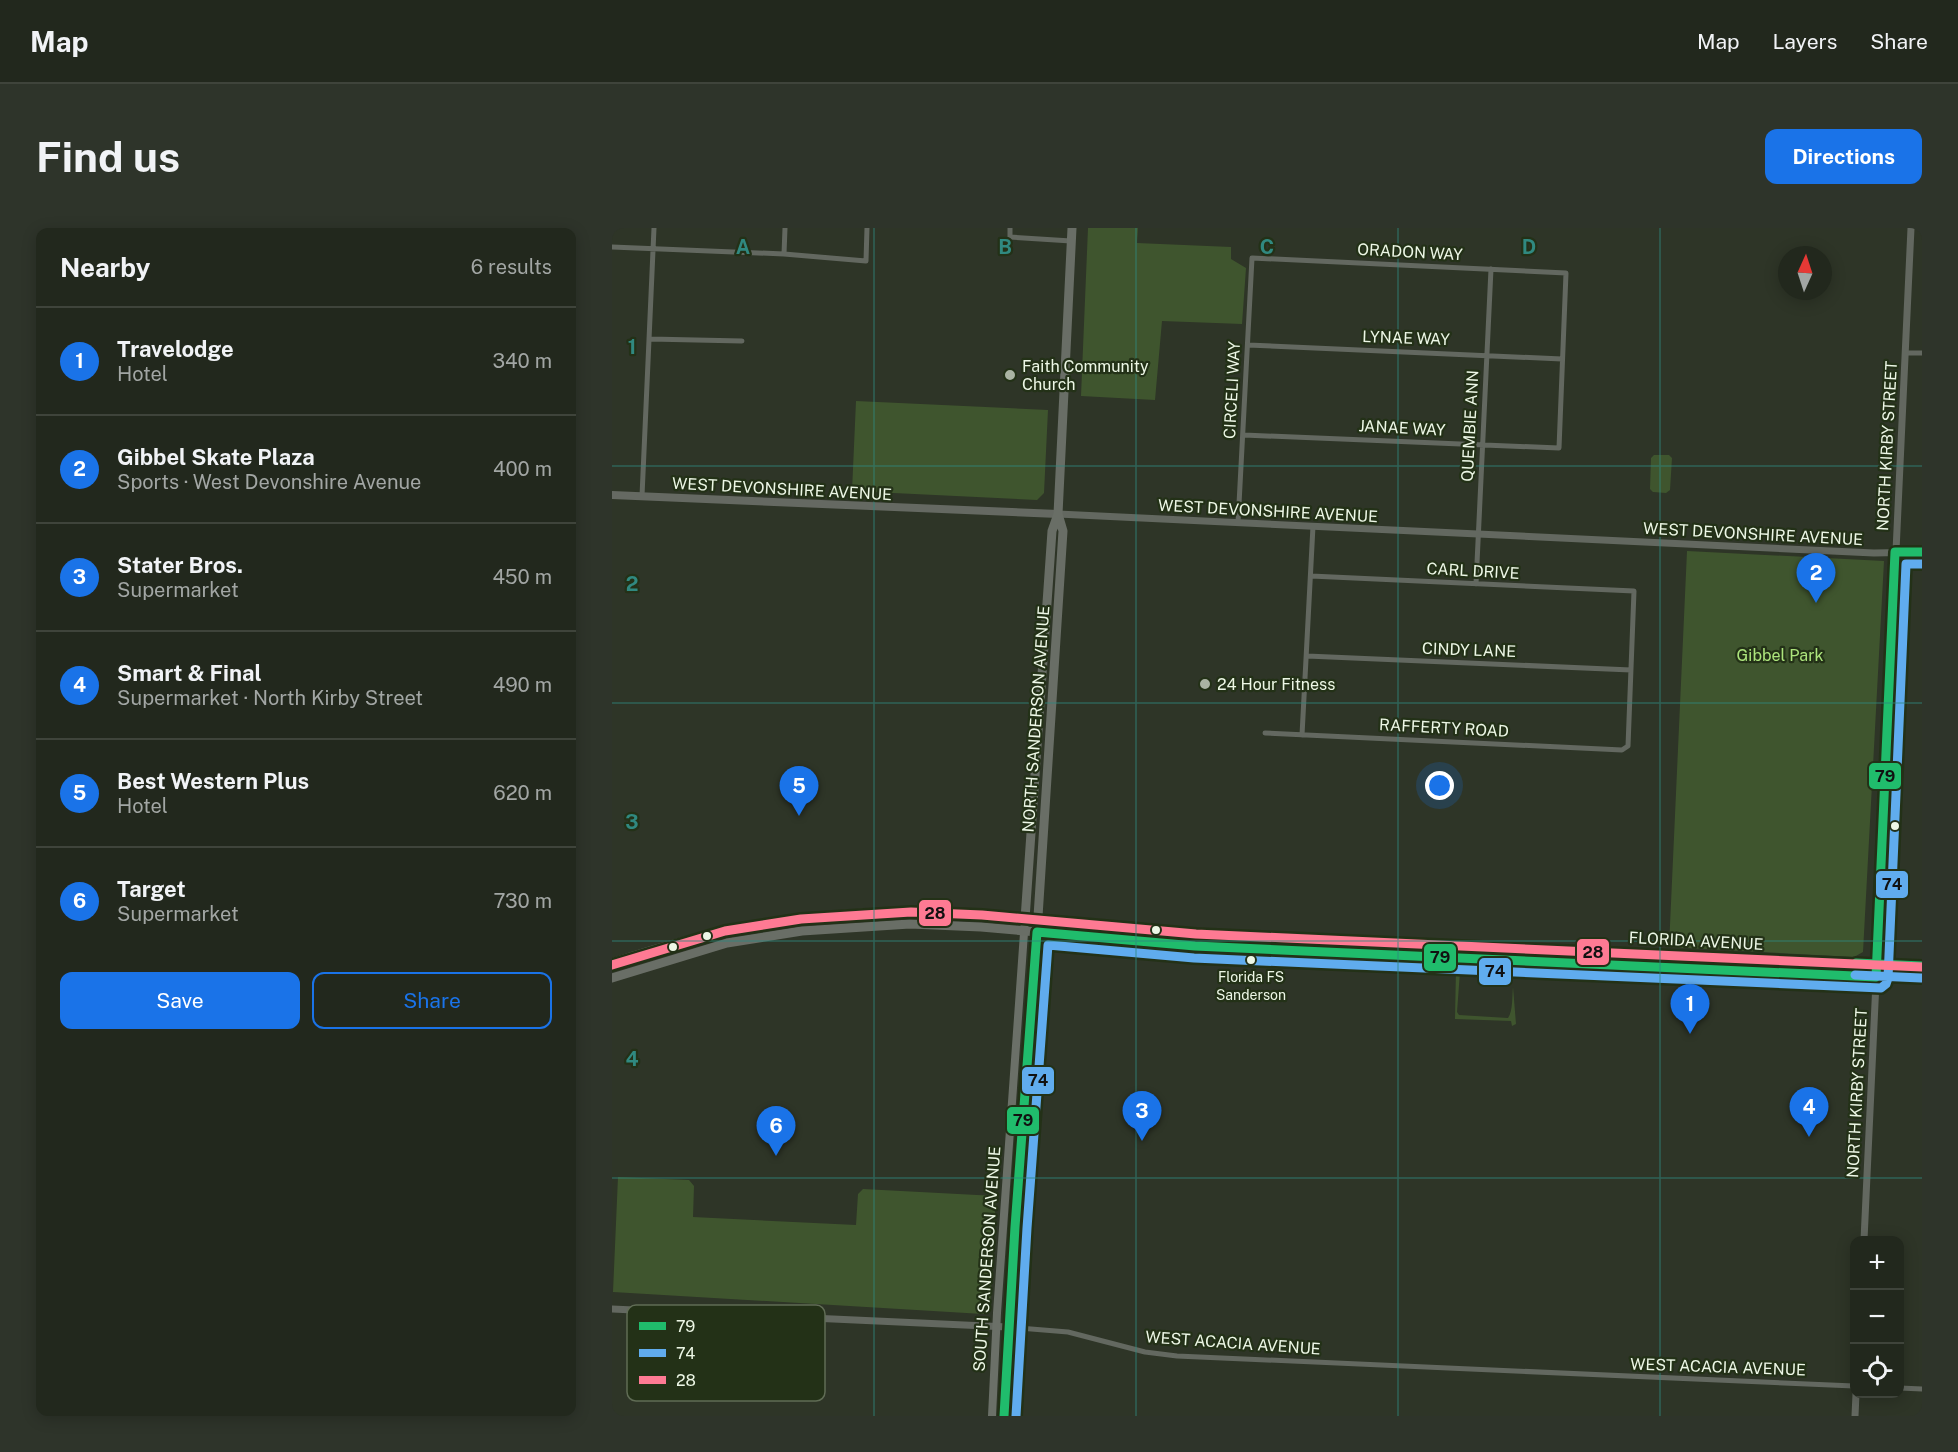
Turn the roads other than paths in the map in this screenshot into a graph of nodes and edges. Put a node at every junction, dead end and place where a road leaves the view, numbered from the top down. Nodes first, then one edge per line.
1 (654, 228) edge
2 (785, 228) edge
3 (867, 228) edge
4 (1010, 228) edge
5 (1072, 228) edge
6 (1911, 228) edge
7 (1071, 241) junction
8 (612, 247) edge
9 (654, 248) junction
10 (784, 254) junction
11 (1252, 258) joint
12 (1491, 269) junction
13 (650, 339) junction
14 (742, 341) dead end
15 (1248, 345) junction
16 (1905, 353) junction
17 (1922, 353) edge
18 (1487, 355) junction
19 (1562, 359) junction
20 (1244, 435) junction
21 (1482, 446) junction
22 (612, 495) edge
23 (642, 496) junction
24 (1058, 514) junction
25 (1238, 523) junction
26 (1312, 526) junction
27 (1479, 534) junction
28 (1895, 552) junction
29 (1922, 552) edge
30 (1311, 576) junction
31 (1476, 584) junction
32 (1307, 656) junction
33 (1631, 670) junction
34 (1265, 734) dead end
35 (1302, 735) junction
36 (1035, 771) junction
37 (1034, 782) junction
38 (1045, 808) junction
39 (1044, 825) junction
40 (808, 918) junction
41 (1025, 924) junction
42 (1037, 926) junction
43 (711, 948) junction
44 (1591, 952) junction
45 (1657, 954) junction
46 (1535, 961) junction
47 (612, 963) edge
48 (1877, 964) junction
49 (1614, 965) junction
50 (1922, 966) edge
51 (1876, 977) junction
52 (612, 978) edge
53 (1922, 979) edge
54 (1018, 1031) junction
55 (1024, 1093) junction
56 (1013, 1101) junction
57 (1019, 1174) junction
58 (1007, 1191) junction
59 (1016, 1216) junction
60 (1863, 1236) edge
61 (612, 1309) edge
62 (627, 1310) edge
63 (825, 1318) edge
64 (997, 1326) junction
65 (1008, 1327) junction
66 (1850, 1386) edge
67 (1904, 1388) edge
68 (1922, 1389) edge
69 (1856, 1398) edge
70 (992, 1416) edge
71 (1004, 1416) edge
72 (1855, 1416) edge

1 - 9 street
2 - 10 street
3 - 10 street
4 - 7 street
5 - 7 highway, NORTH SANDERSON AVENUE
6 - 16 street, NORTH KIRBY STREET
7 - 24 highway, NORTH SANDERSON AVENUE
8 - 9 street
9 - 10 street
9 - 13 street
11 - 12 street, ORADON WAY
11 - 15 street, CIRCELI WAY
12 - 18 street, QUEMBIE ANN
12 - 19 street, ORADON WAY
13 - 14 street
13 - 23 street
15 - 18 street, LYNAE WAY
15 - 20 street, CIRCELI WAY
16 - 17 street
16 - 28 street, NORTH KIRBY STREET
18 - 19 street, LYNAE WAY
18 - 21 street, QUEMBIE ANN
19 - 21 street, JANAE WAY
20 - 21 street, JANAE WAY
20 - 25 street, CIRCELI WAY
21 - 27 street, QUEMBIE ANN
22 - 23 main road, WEST DEVONSHIRE AVENUE
23 - 24 main road, WEST DEVONSHIRE AVENUE
24 - 25 street, WEST DEVONSHIRE AVENUE
24 - 36 highway, NORTH SANDERSON AVENUE
24 - 38 highway, NORTH SANDERSON AVENUE
25 - 26 street, WEST DEVONSHIRE AVENUE
26 - 27 street, WEST DEVONSHIRE AVENUE
26 - 30 street
27 - 28 street, WEST DEVONSHIRE AVENUE
27 - 31 street, QUEMBIE ANN
28 - 29 street, WEST DEVONSHIRE AVENUE
28 - 48 street, NORTH KIRBY STREET
30 - 31 street, CARL DRIVE
30 - 32 street
31 - 33 street, CARL DRIVE
32 - 33 street, CINDY LANE
32 - 35 street
33 - 35 street, RAFFERTY ROAD
34 - 35 street, RAFFERTY ROAD
36 - 37 highway, NORTH SANDERSON AVENUE
36 - 38 highway
37 - 39 highway
37 - 41 highway, NORTH SANDERSON AVENUE
38 - 39 highway, NORTH SANDERSON AVENUE
39 - 42 highway, NORTH SANDERSON AVENUE
40 - 41 highway, FLORIDA AVENUE
40 - 43 highway
40 - 47 highway, FLORIDA AVENUE
41 - 42 highway, FLORIDA AVENUE
41 - 43 highway, FLORIDA AVENUE
41 - 54 main road, SOUTH SANDERSON AVENUE
42 - 44 main road, FLORIDA AVENUE
42 - 46 main road, FLORIDA AVENUE
42 - 55 main road, SOUTH SANDERSON AVENUE
43 - 52 highway, FLORIDA AVENUE
44 - 45 main road, FLORIDA AVENUE
44 - 46 main road
45 - 48 main road, FLORIDA AVENUE
45 - 49 main road
46 - 49 main road, FLORIDA AVENUE
48 - 50 main road, FLORIDA AVENUE
48 - 51 street, NORTH KIRBY STREET
49 - 51 main road, FLORIDA AVENUE
51 - 53 main road, FLORIDA AVENUE
51 - 60 street, NORTH KIRBY STREET
54 - 55 main road
54 - 56 main road, SOUTH SANDERSON AVENUE
55 - 57 main road, SOUTH SANDERSON AVENUE
56 - 57 main road
56 - 58 main road, SOUTH SANDERSON AVENUE
57 - 59 main road, SOUTH SANDERSON AVENUE
58 - 59 main road
58 - 64 main road, SOUTH SANDERSON AVENUE
59 - 65 main road, SOUTH SANDERSON AVENUE
61 - 62 street, WEST ACACIA AVENUE
63 - 64 street, WEST ACACIA AVENUE
64 - 65 street, WEST ACACIA AVENUE
64 - 70 main road, SOUTH SANDERSON AVENUE
65 - 66 street, WEST ACACIA AVENUE
65 - 71 main road, SOUTH SANDERSON AVENUE
67 - 68 street
69 - 72 street

